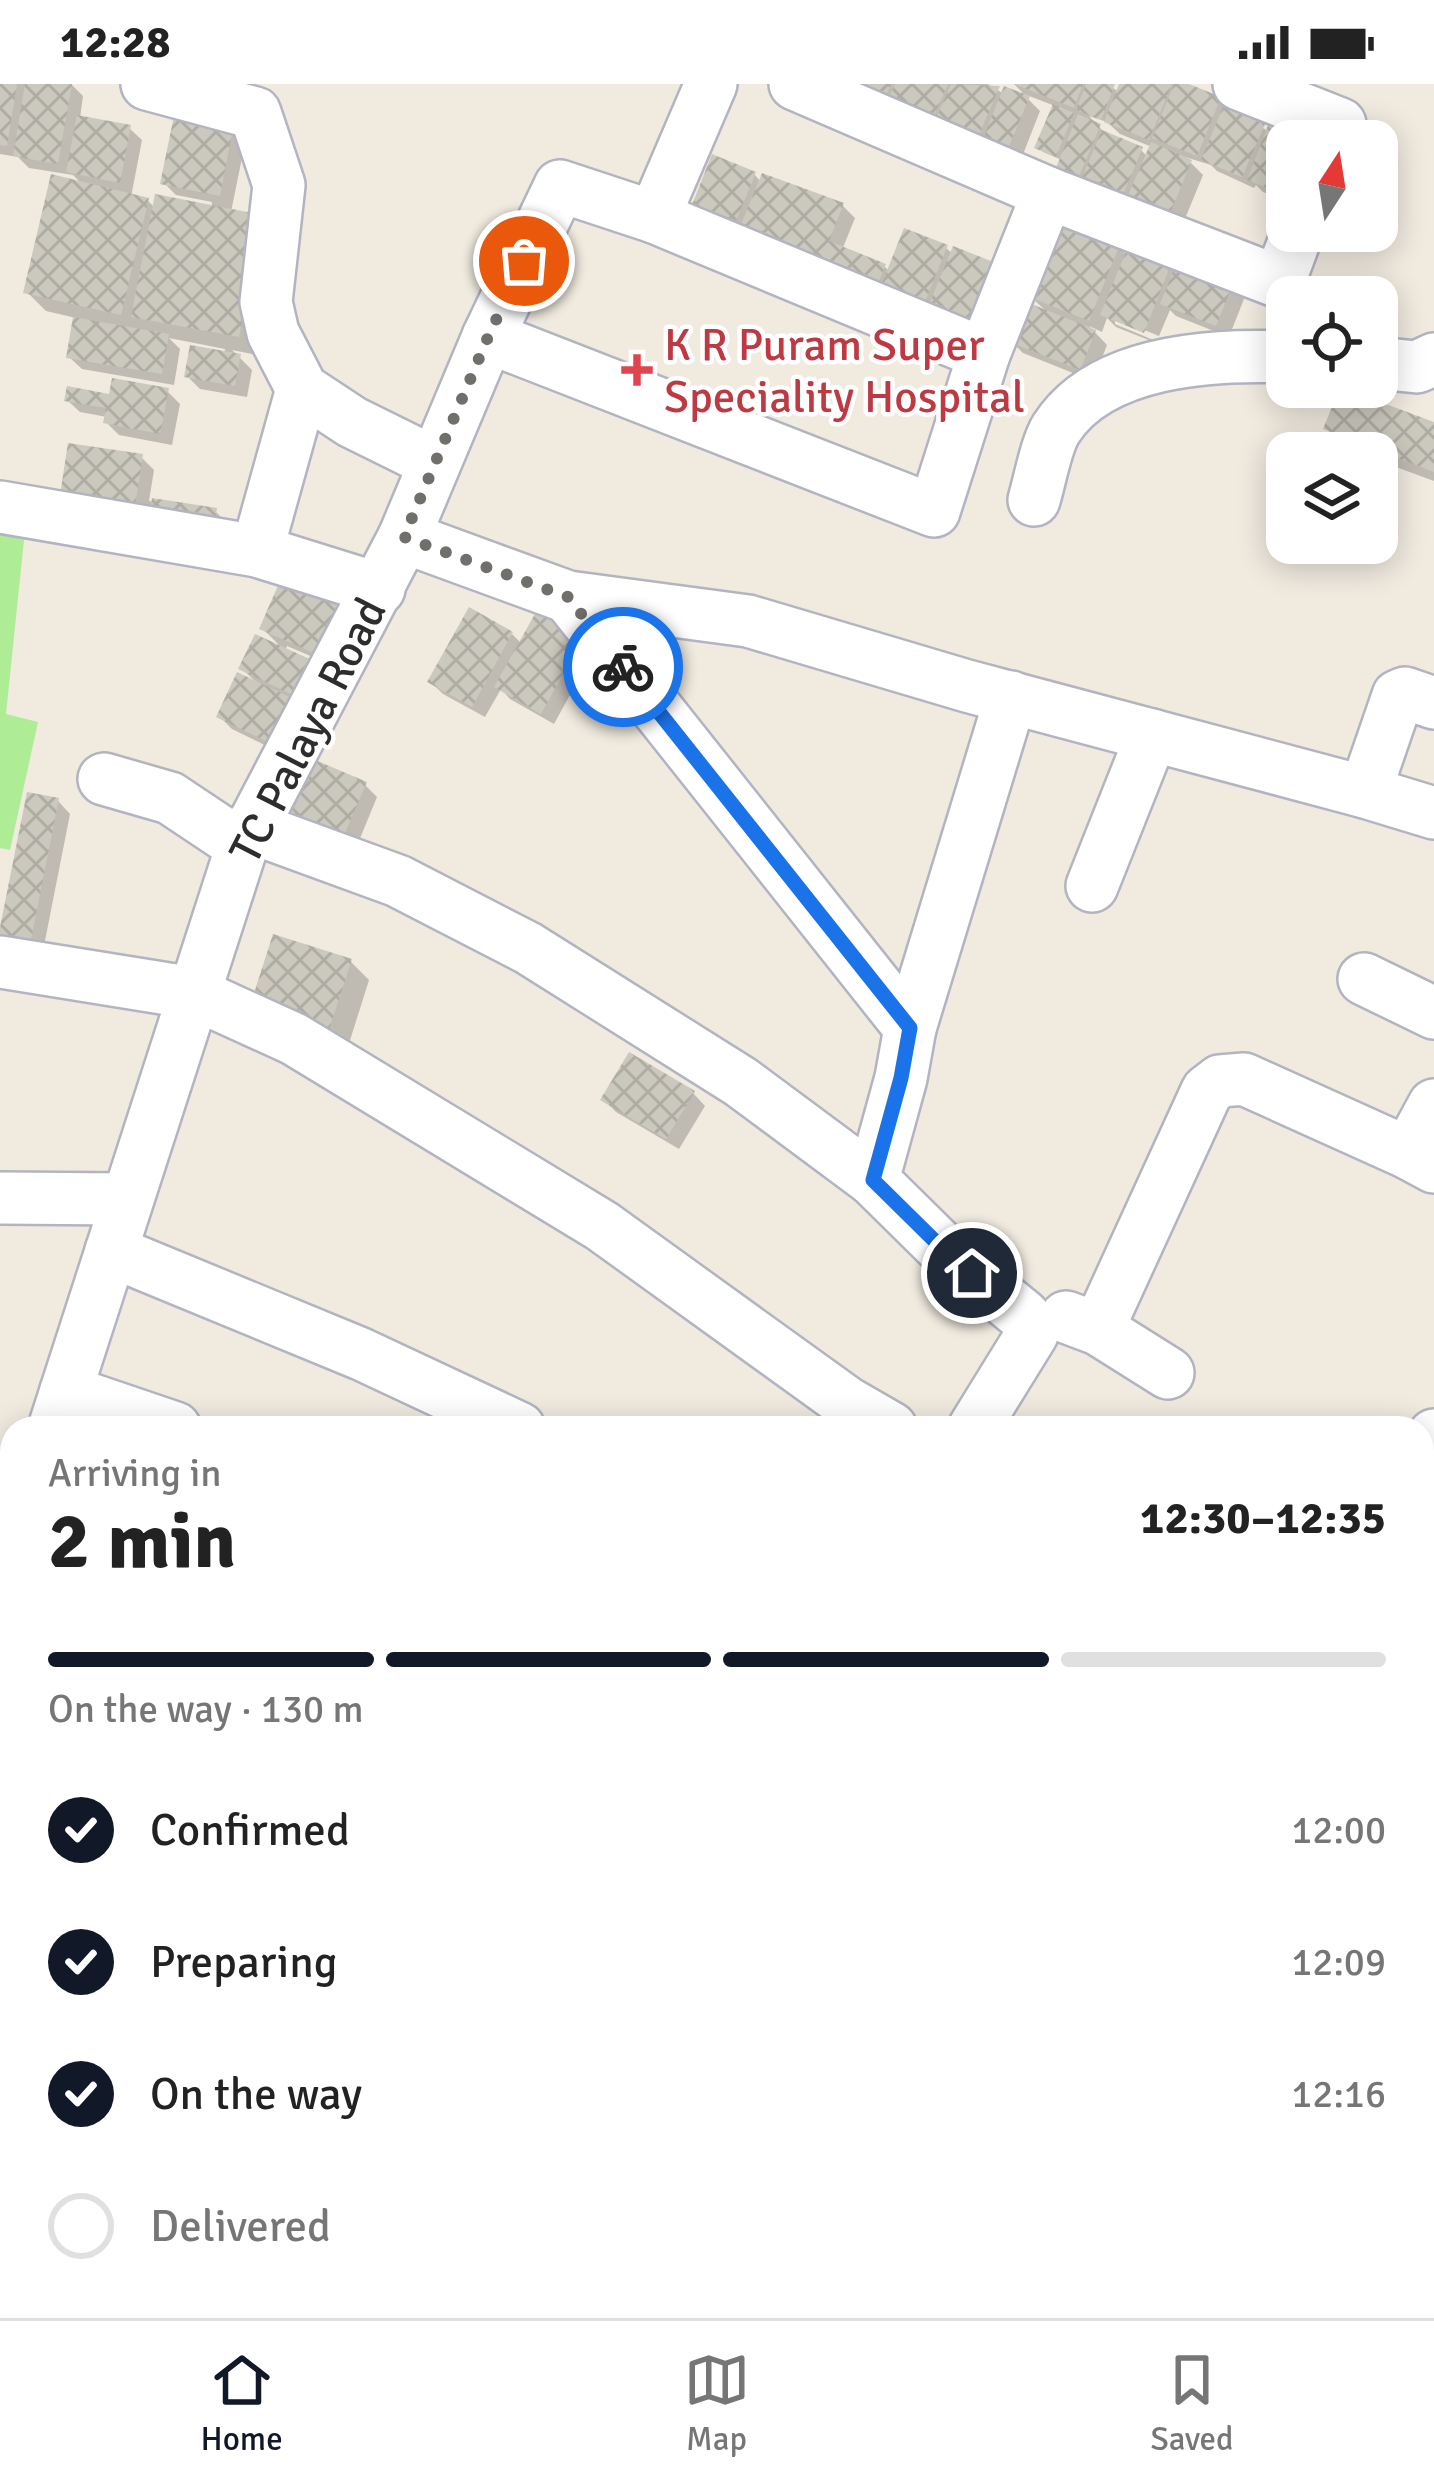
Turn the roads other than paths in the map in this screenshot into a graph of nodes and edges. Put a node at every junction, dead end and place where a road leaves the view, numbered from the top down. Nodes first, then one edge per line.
1 (146, 84) edge
2 (711, 84) edge
3 (795, 84) edge
4 (1239, 84) edge
5 (257, 99) edge
6 (1343, 116) edge
7 (1048, 193) junction
8 (654, 217) junction
9 (1290, 252) edge
10 (488, 337) junction
11 (984, 354) junction
12 (1266, 358) edge
13 (1434, 359) edge
14 (1398, 365) edge
15 (302, 389) junction
16 (434, 462) junction
17 (1034, 500) dead end
18 (0, 507) edge
19 (404, 537) junction
20 (257, 551) junction
21 (379, 589) junction
22 (568, 597) junction
23 (1011, 698) junction
24 (1434, 703) edge
25 (1152, 734) junction
26 (104, 779) dead end
27 (1365, 792) junction
28 (1434, 814) edge
29 (246, 836) junction
30 (1091, 886) dead end
31 (0, 962) edge
32 (1364, 979) dead end
33 (193, 993) junction
34 (1434, 1013) edge
35 (910, 1028) junction
36 (1434, 1105) edge
37 (1421, 1160) edge
38 (873, 1180) junction
39 (0, 1198) edge
40 (128, 1199) junction
41 (111, 1251) junction
42 (1024, 1316) junction
43 (1098, 1329) junction
44 (1168, 1373) dead end
45 (60, 1409) edge
46 (102, 1416) edge
47 (493, 1416) edge
48 (870, 1416) edge
49 (981, 1416) edge

1 - 5 street
2 - 8 street
3 - 7 street
4 - 6 street
5 - 15 street
7 - 9 street
7 - 11 street
8 - 10 street, TC Palaya Road
8 - 11 street
10 - 11 street
10 - 16 street, TC Palaya Road
12 - 17 street
13 - 14 street
15 - 16 street
15 - 20 street
16 - 19 street, TC Palaya Road
18 - 20 street
19 - 21 street, TC Palaya Road
19 - 22 street
20 - 21 street
21 - 29 street, TC Palaya Road
22 - 23 street
22 - 35 street
23 - 25 street
23 - 35 street
24 - 27 street
25 - 27 street
25 - 30 street
26 - 29 street
27 - 28 street
29 - 33 street, TC Palaya Road
29 - 38 street
31 - 33 street
32 - 34 street
33 - 40 street, TC Palaya Road
33 - 48 street
35 - 38 street
36 - 37 street
37 - 43 street
38 - 42 street
39 - 40 street
40 - 41 street, TC Palaya Road
41 - 45 street, TC Palaya Road
41 - 47 street
42 - 43 street
42 - 49 street
43 - 44 street
45 - 46 street

